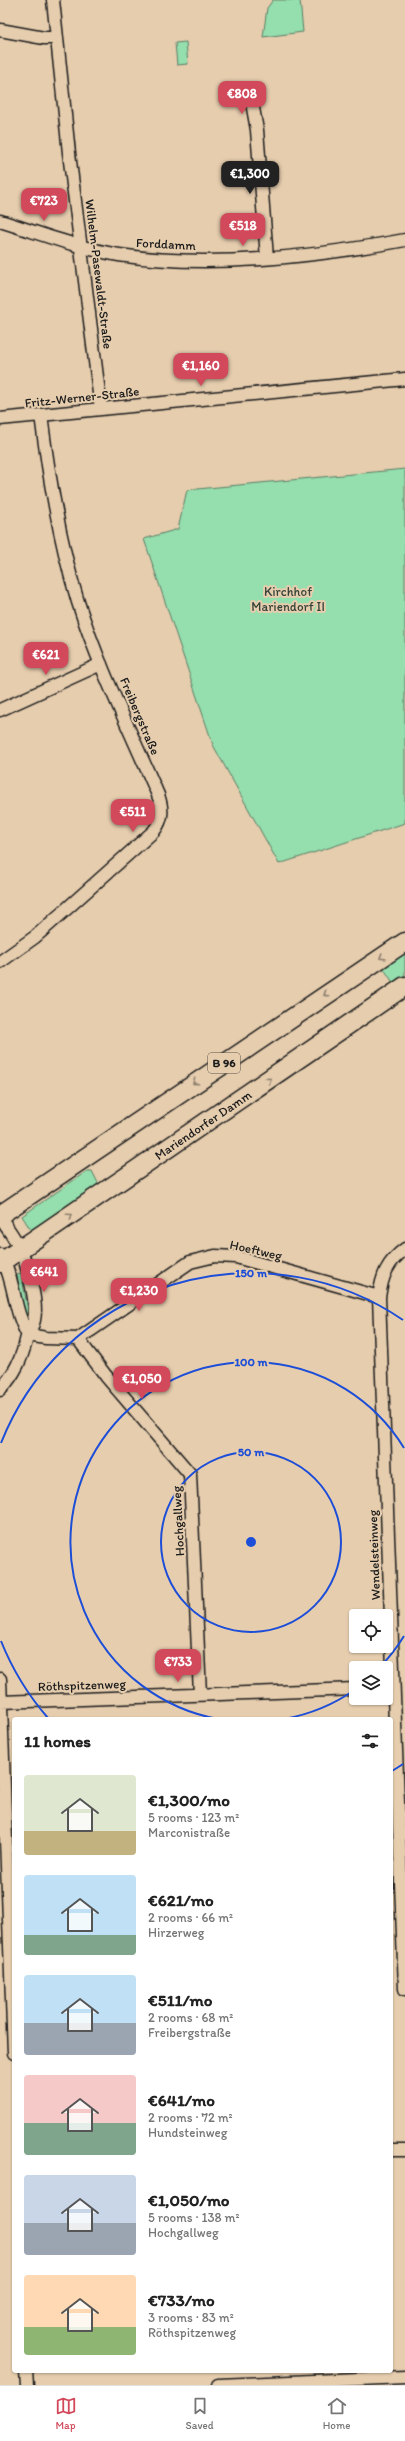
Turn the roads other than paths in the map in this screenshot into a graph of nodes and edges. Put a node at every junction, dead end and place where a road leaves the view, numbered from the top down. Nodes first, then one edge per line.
1 (53, 0) edge
2 (0, 30) edge
3 (57, 38) junction
4 (251, 97) dead end
5 (0, 221) edge
6 (405, 240) edge
7 (81, 246) junction
8 (267, 258) junction
9 (405, 379) edge
10 (102, 409) junction
11 (41, 415) junction
12 (0, 419) edge
13 (101, 664) junction
14 (0, 710) edge
15 (405, 942) edge
16 (0, 962) edge
17 (405, 986) edge
18 (0, 1216) edge
19 (405, 1249) edge
20 (20, 1250) junction
21 (1, 1259) edge
22 (379, 1297) junction
23 (28, 1335) junction
24 (78, 1339) junction
25 (0, 1390) edge
26 (389, 1661) edge
27 (0, 1679) edge
28 (349, 1689) edge
29 (200, 1694) junction
30 (1, 1702) edge
31 (391, 1705) edge
32 (391, 1717) edge
33 (393, 1786) edge
34 (397, 1919) edge
35 (12, 1932) edge
36 (405, 1989) edge
37 (393, 2150) edge
38 (405, 2150) edge
39 (26, 2373) edge
40 (405, 2377) edge
41 (26, 2385) edge
42 (218, 2385) edge
43 (223, 2385) edge

1 - 3 street, Wilhelm-Pasewaldt-Straße
2 - 3 street
3 - 7 street, Wilhelm-Pasewaldt-Straße
4 - 8 street
5 - 7 street, Forddamm
6 - 8 street, Forddamm
7 - 8 street, Forddamm
7 - 10 street, Wilhelm-Pasewaldt-Straße
9 - 10 street, Fritz-Werner-Straße
10 - 11 street, Fritz-Werner-Straße
11 - 12 street, Fritz-Werner-Straße
11 - 13 street, Freibergstraße
13 - 14 street
13 - 16 street, Freibergstraße
15 -> 18 main road, B 96
20 -> 17 main road, Mariendorfer Damm
18 - 20 street
19 - 22 street, Wendelsteinweg
20 - 21 main road, Mariendorfer Damm
20 - 23 street
21 - 23 street
22 - 24 street, Hoeftweg
22 - 26 street, Wendelsteinweg
23 - 24 street
23 - 25 street
24 - 29 street, Hochgallweg
27 - 30 street
28 - 29 street, Röthspitzenweg
29 - 30 street, Röthspitzenweg
30 - 35 street
31 - 32 street, Wendelsteinweg
33 - 34 street, Wendelsteinweg
34 - 36 street, Wendelsteinweg
37 - 38 street
39 - 41 street
40 - 43 street
42 - 43 street

